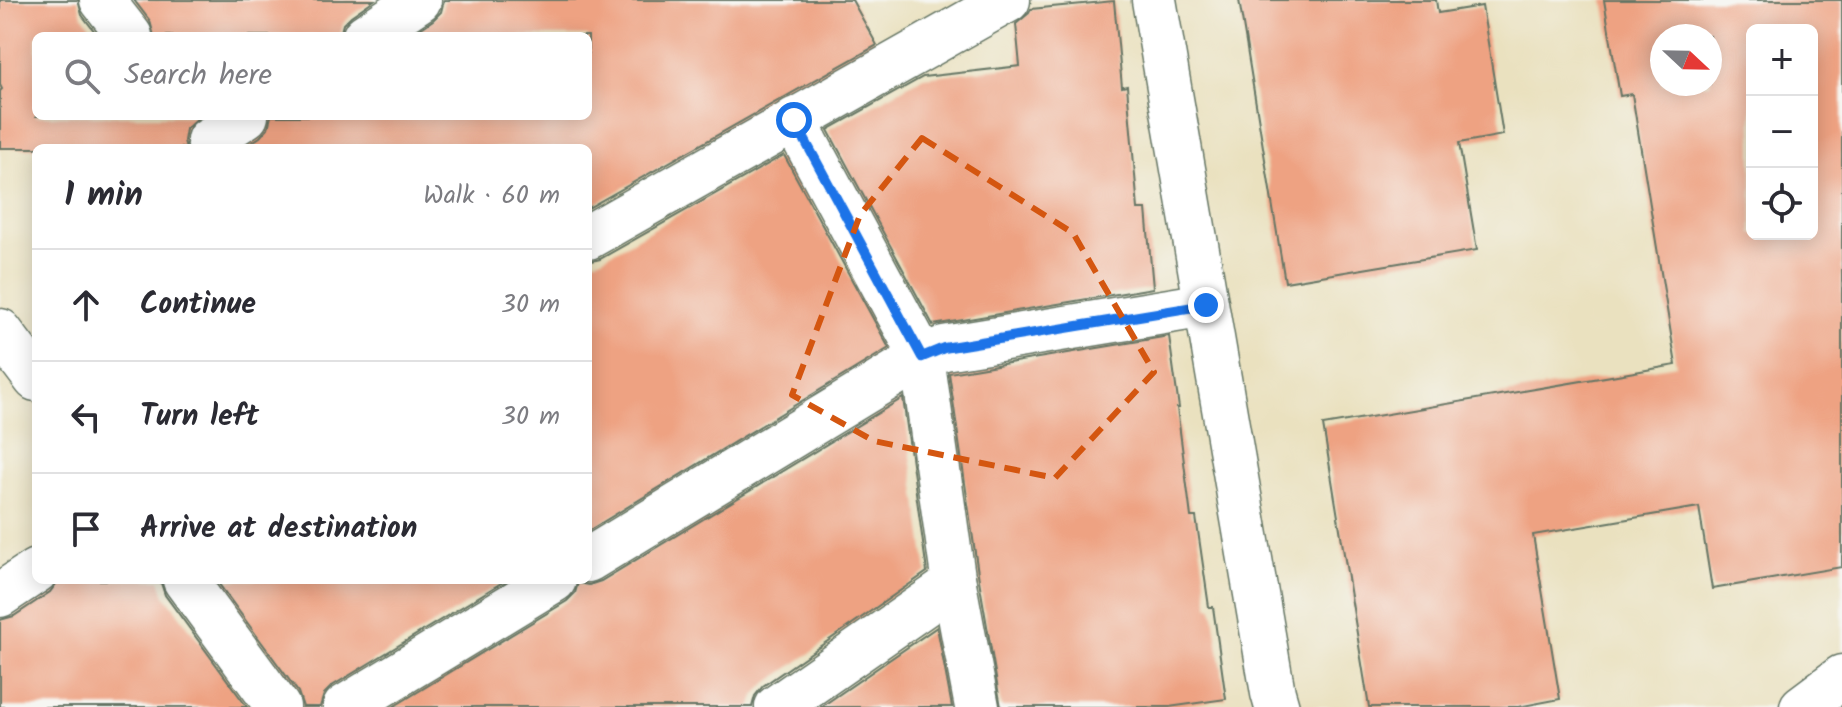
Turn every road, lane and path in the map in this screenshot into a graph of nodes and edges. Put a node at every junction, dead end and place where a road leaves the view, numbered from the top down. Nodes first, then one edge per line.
1 (102, 0) edge
2 (419, 0) edge
3 (1007, 0) edge
4 (1154, 0) edge
5 (127, 32) edge
6 (371, 32) edge
7 (237, 120) edge
8 (794, 120) junction
9 (205, 135) edge
10 (592, 235) edge
11 (1206, 305) junction
12 (0, 331) edge
13 (922, 357) junction
14 (32, 374) edge
15 (592, 558) edge
16 (32, 574) edge
17 (188, 584) edge
18 (547, 584) edge
19 (954, 584) junction
20 (0, 595) edge
21 (1842, 677) edge
22 (1267, 702) edge
23 (278, 707) edge
24 (345, 707) edge
25 (777, 707) edge
26 (977, 707) edge
27 (1802, 707) edge

1 - 5 street
2 - 6 street
3 - 8 street
4 - 11 street
7 - 9 street
8 - 10 street
8 - 13 street
11 - 13 street
11 - 22 street
12 - 14 street
13 - 15 street
13 - 19 street
16 - 20 street
17 - 23 street
18 - 24 street
19 - 25 street
19 - 26 street
21 - 27 street

